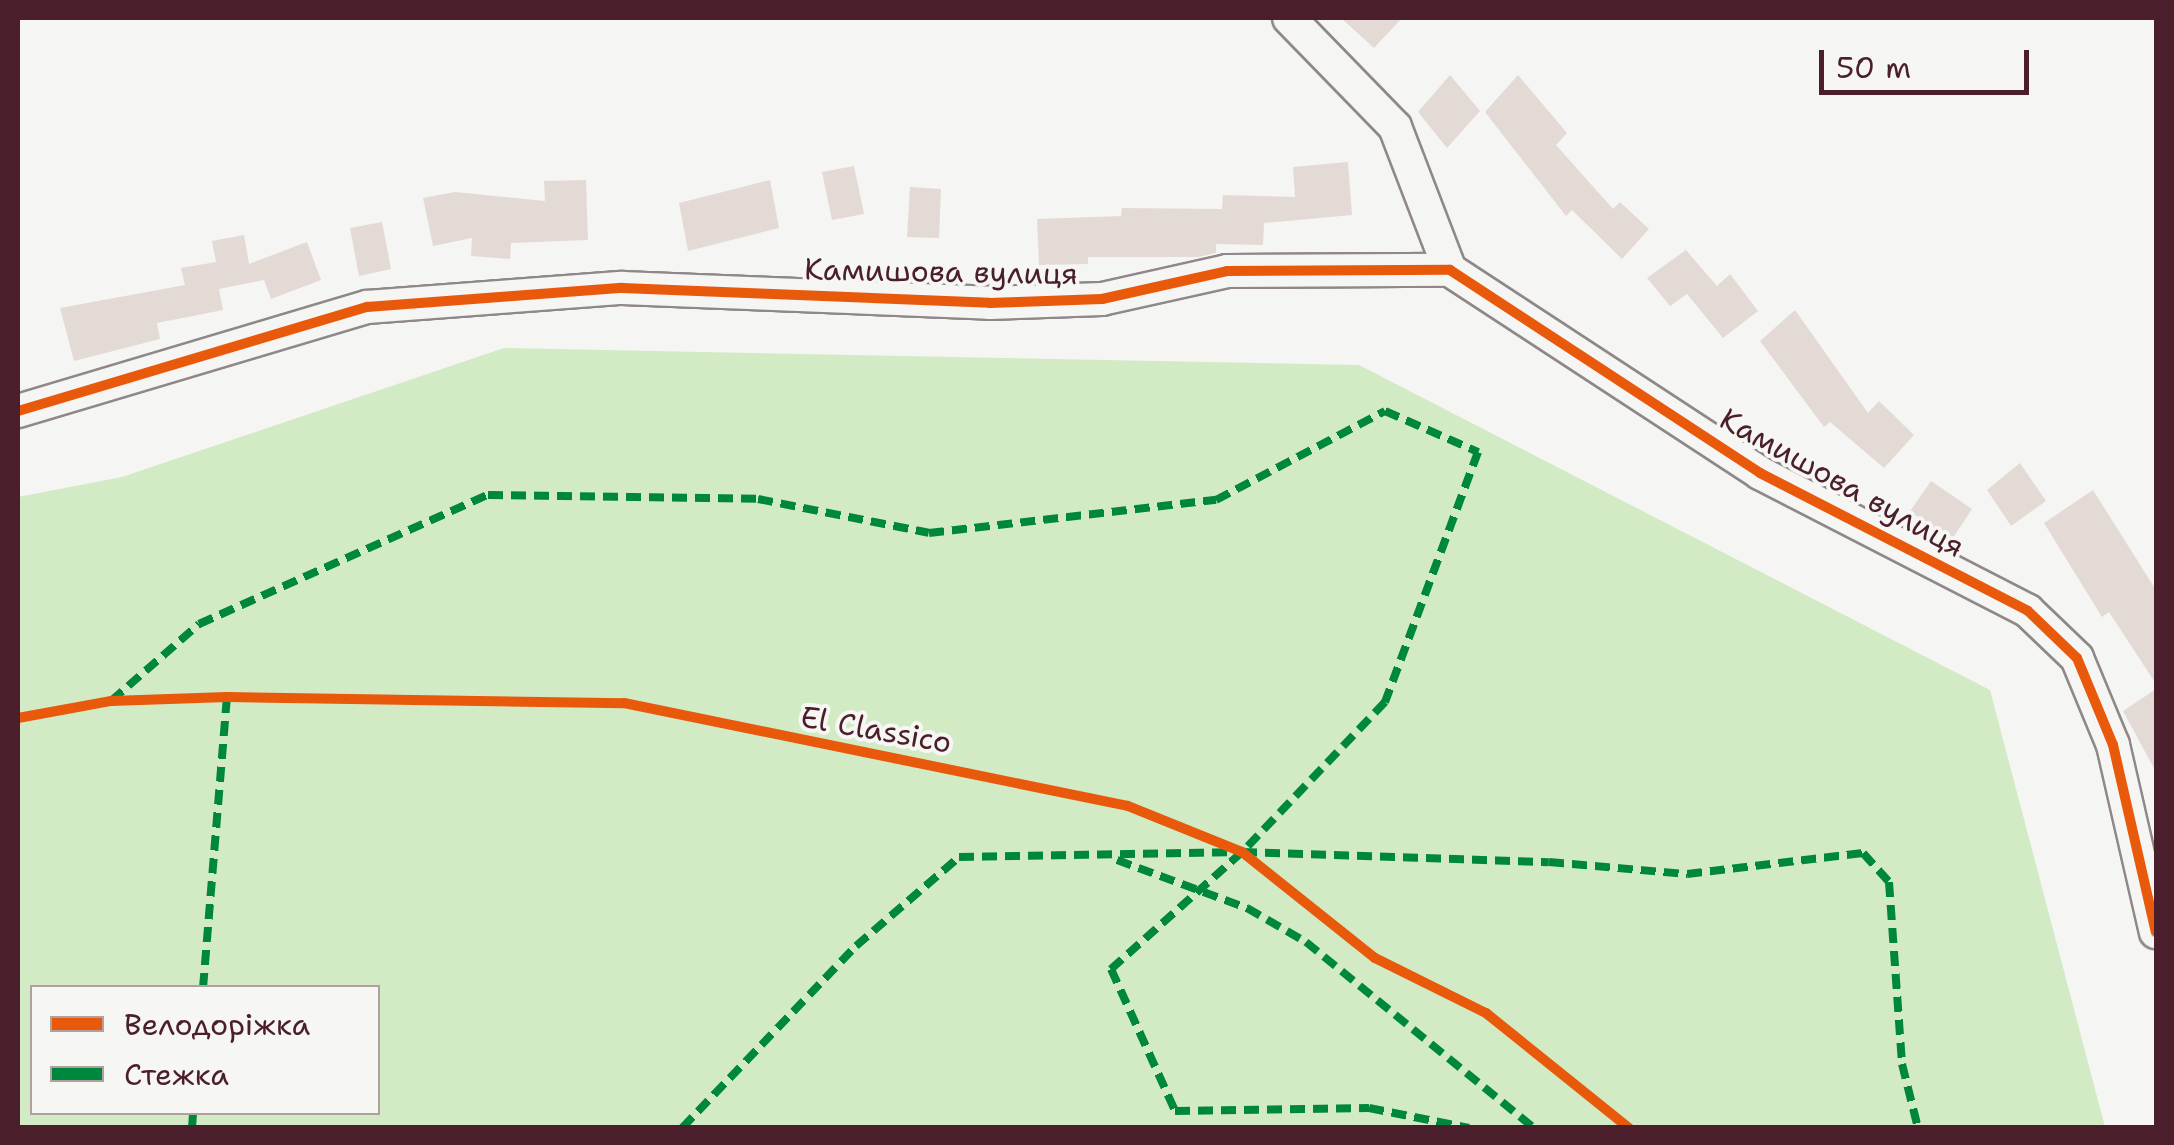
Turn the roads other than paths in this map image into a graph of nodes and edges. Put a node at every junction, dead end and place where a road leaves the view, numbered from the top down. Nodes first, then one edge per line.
1 (1289, 18) edge
2 (1450, 270) junction
3 (18, 411) edge
4 (2156, 932) edge

1 - 2 street
2 - 3 street, Камишова вулиця
2 - 4 street, Камишова вулиця

